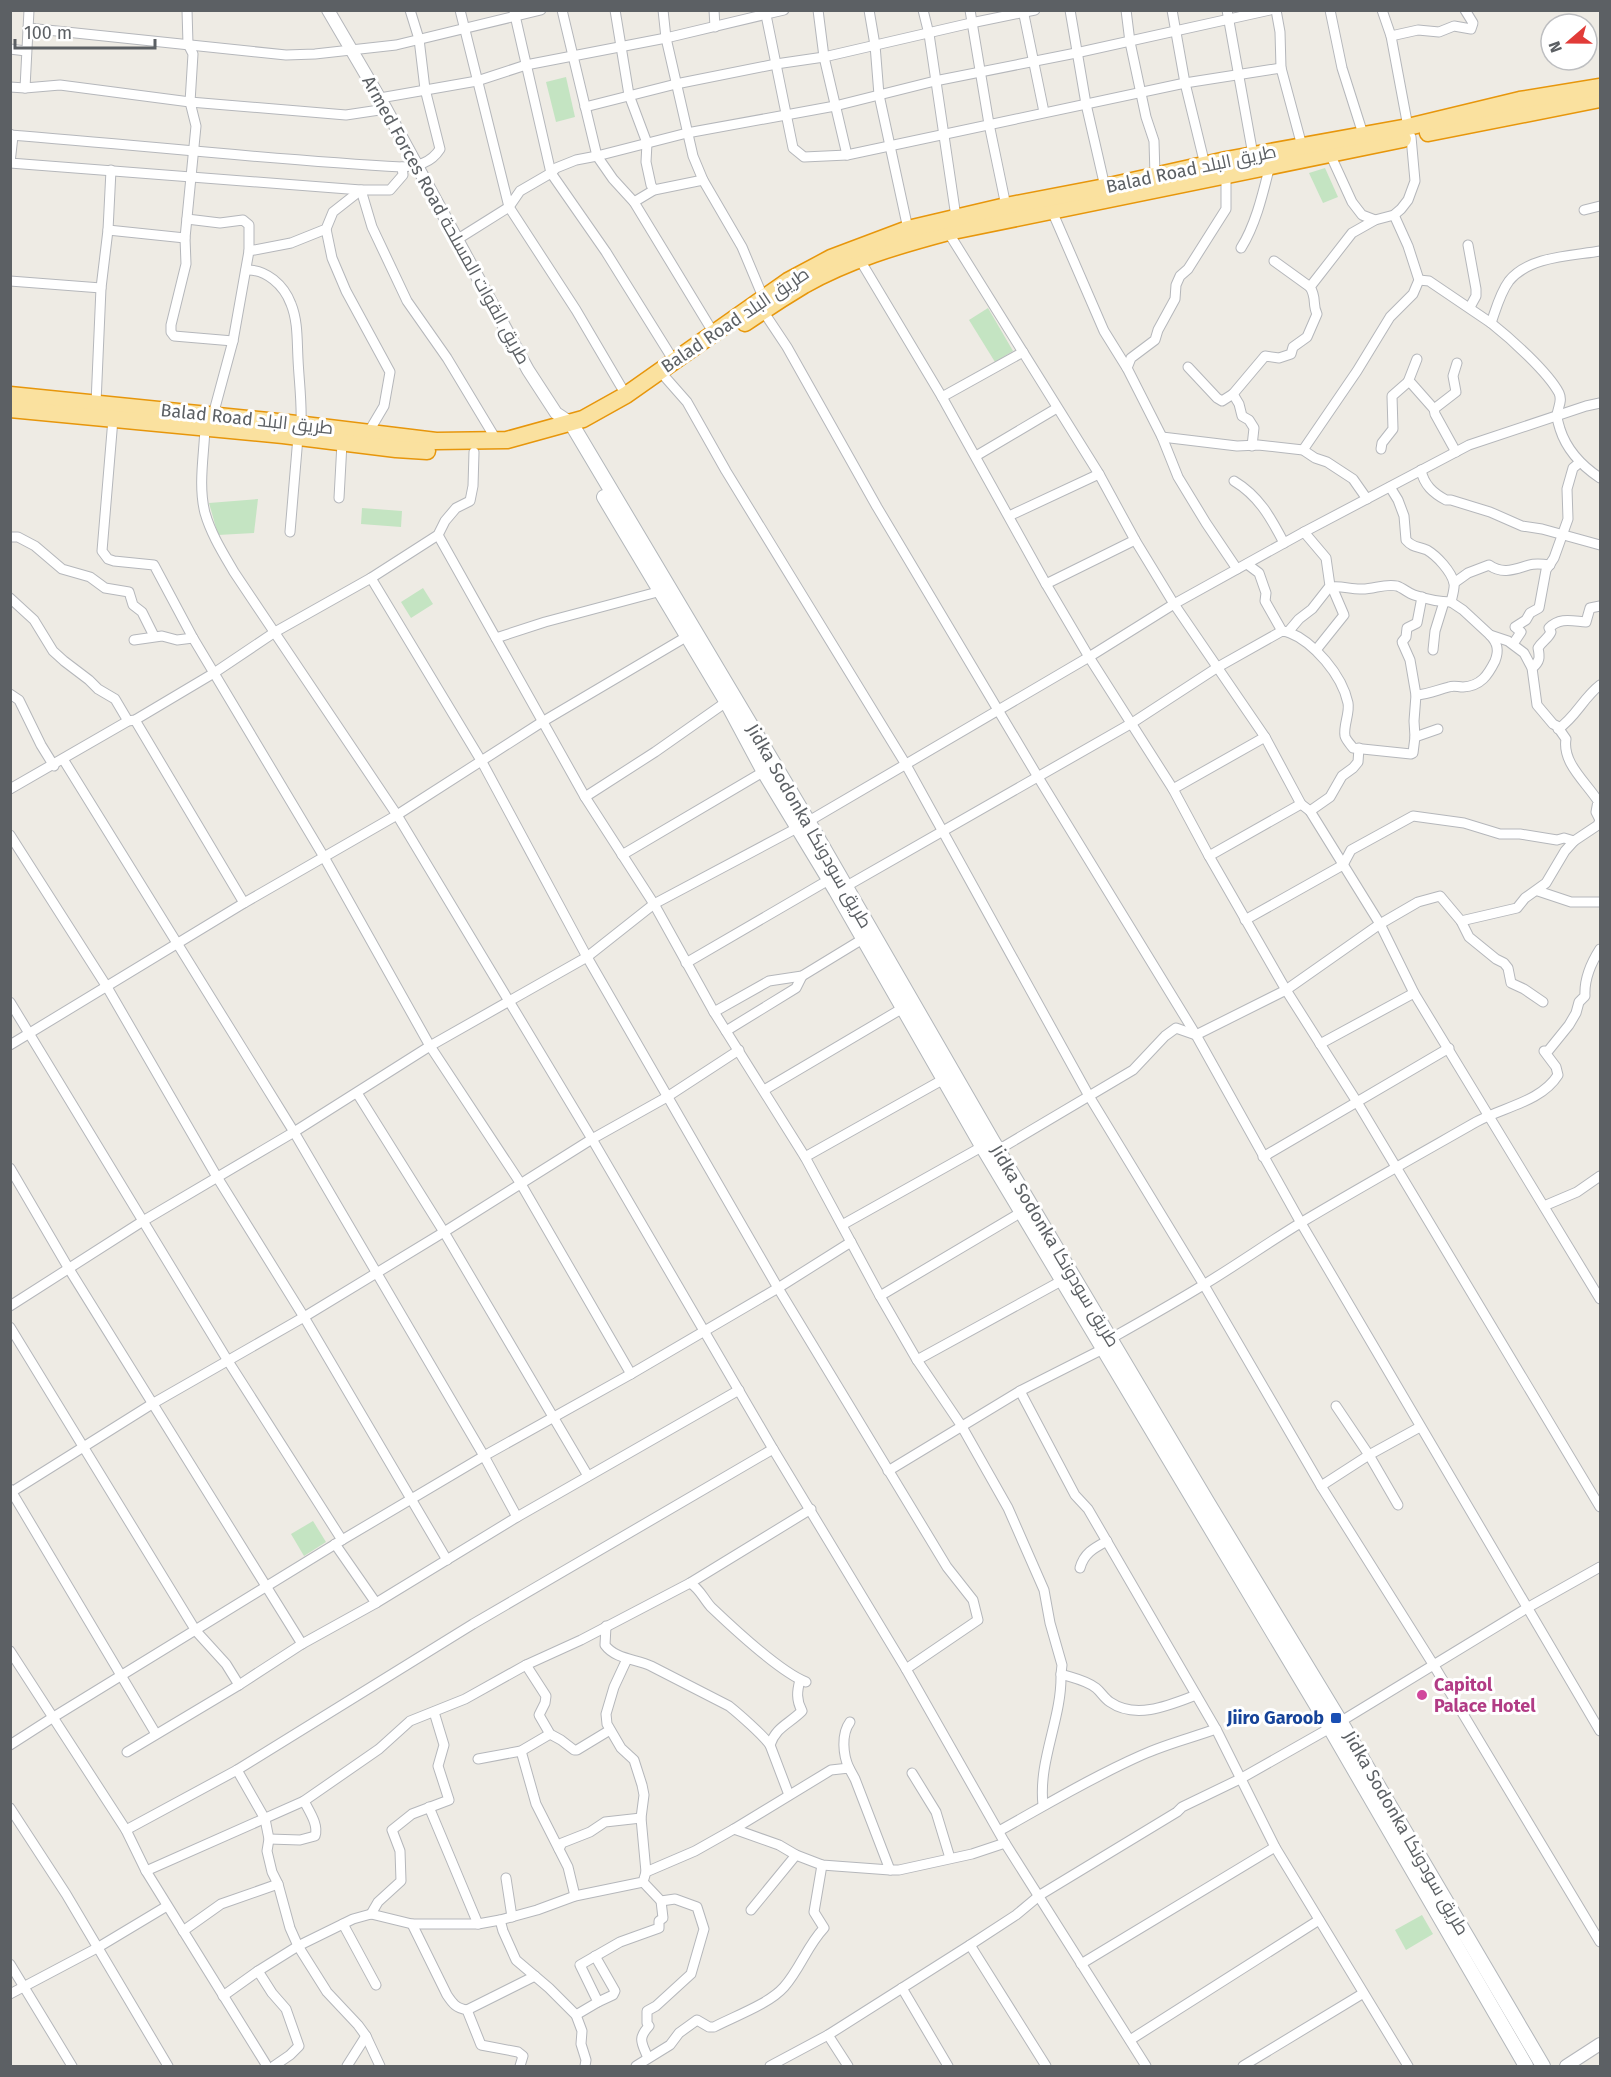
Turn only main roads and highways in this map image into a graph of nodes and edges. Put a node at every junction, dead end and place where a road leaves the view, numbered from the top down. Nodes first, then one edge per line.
1 (1600, 87) edge
2 (1600, 99) edge
3 (1410, 132) junction
4 (952, 224) junction
5 (763, 304) junction
6 (10, 395) edge
7 (10, 409) edge
8 (209, 421) junction
9 (566, 426) junction
10 (299, 431) junction
11 (833, 877) junction
12 (868, 937) junction
13 (991, 1146) junction
14 (1027, 1209) junction
15 (1107, 1344) junction
16 (1480, 1973) junction
17 (1527, 2067) edge
18 (1543, 2067) edge

1 - 3 highway, Balad Road طريق البلد
2 - 3 highway, Balad Road طريق البلد
3 - 4 highway, Balad Road طريق البلد
3 - 4 highway, Balad Road طريق البلد
4 - 5 highway, Balad Road طريق البلد
4 - 5 highway, Balad Road طريق البلد
5 - 9 highway, Balad Road طريق البلد
5 - 9 highway, Balad Road طريق البلد
6 - 8 highway, Balad Road طريق البلد
7 - 8 highway, Balad Road طريق البلد
8 - 10 highway, Balad Road طريق البلد
9 - 10 highway, Balad Road طريق البلد
9 - 10 highway, Balad Road طريق البلد
9 - 11 main road, Jidka Sodonka طريق سودونكا
11 - 12 main road, Jidka Sodonka طريق سودونكا
11 - 12 main road, Jidka Sodonka طريق سودونكا
12 - 13 main road, Jidka Sodonka طريق سودونكا
12 - 13 main road, Jidka Sodonka طريق سودونكا
13 - 14 main road, Jidka Sodonka طريق سودونكا
14 - 15 main road, Jidka Sodonka طريق سودونكا
14 - 15 main road, Jidka Sodonka طريق سودونكا
15 - 16 main road, Jidka Sodonka طريق سودونكا
16 - 17 main road, Jidka Sodonka طريق سودونكا
16 - 18 main road, Jidka Sodonka طريق سودونكا

